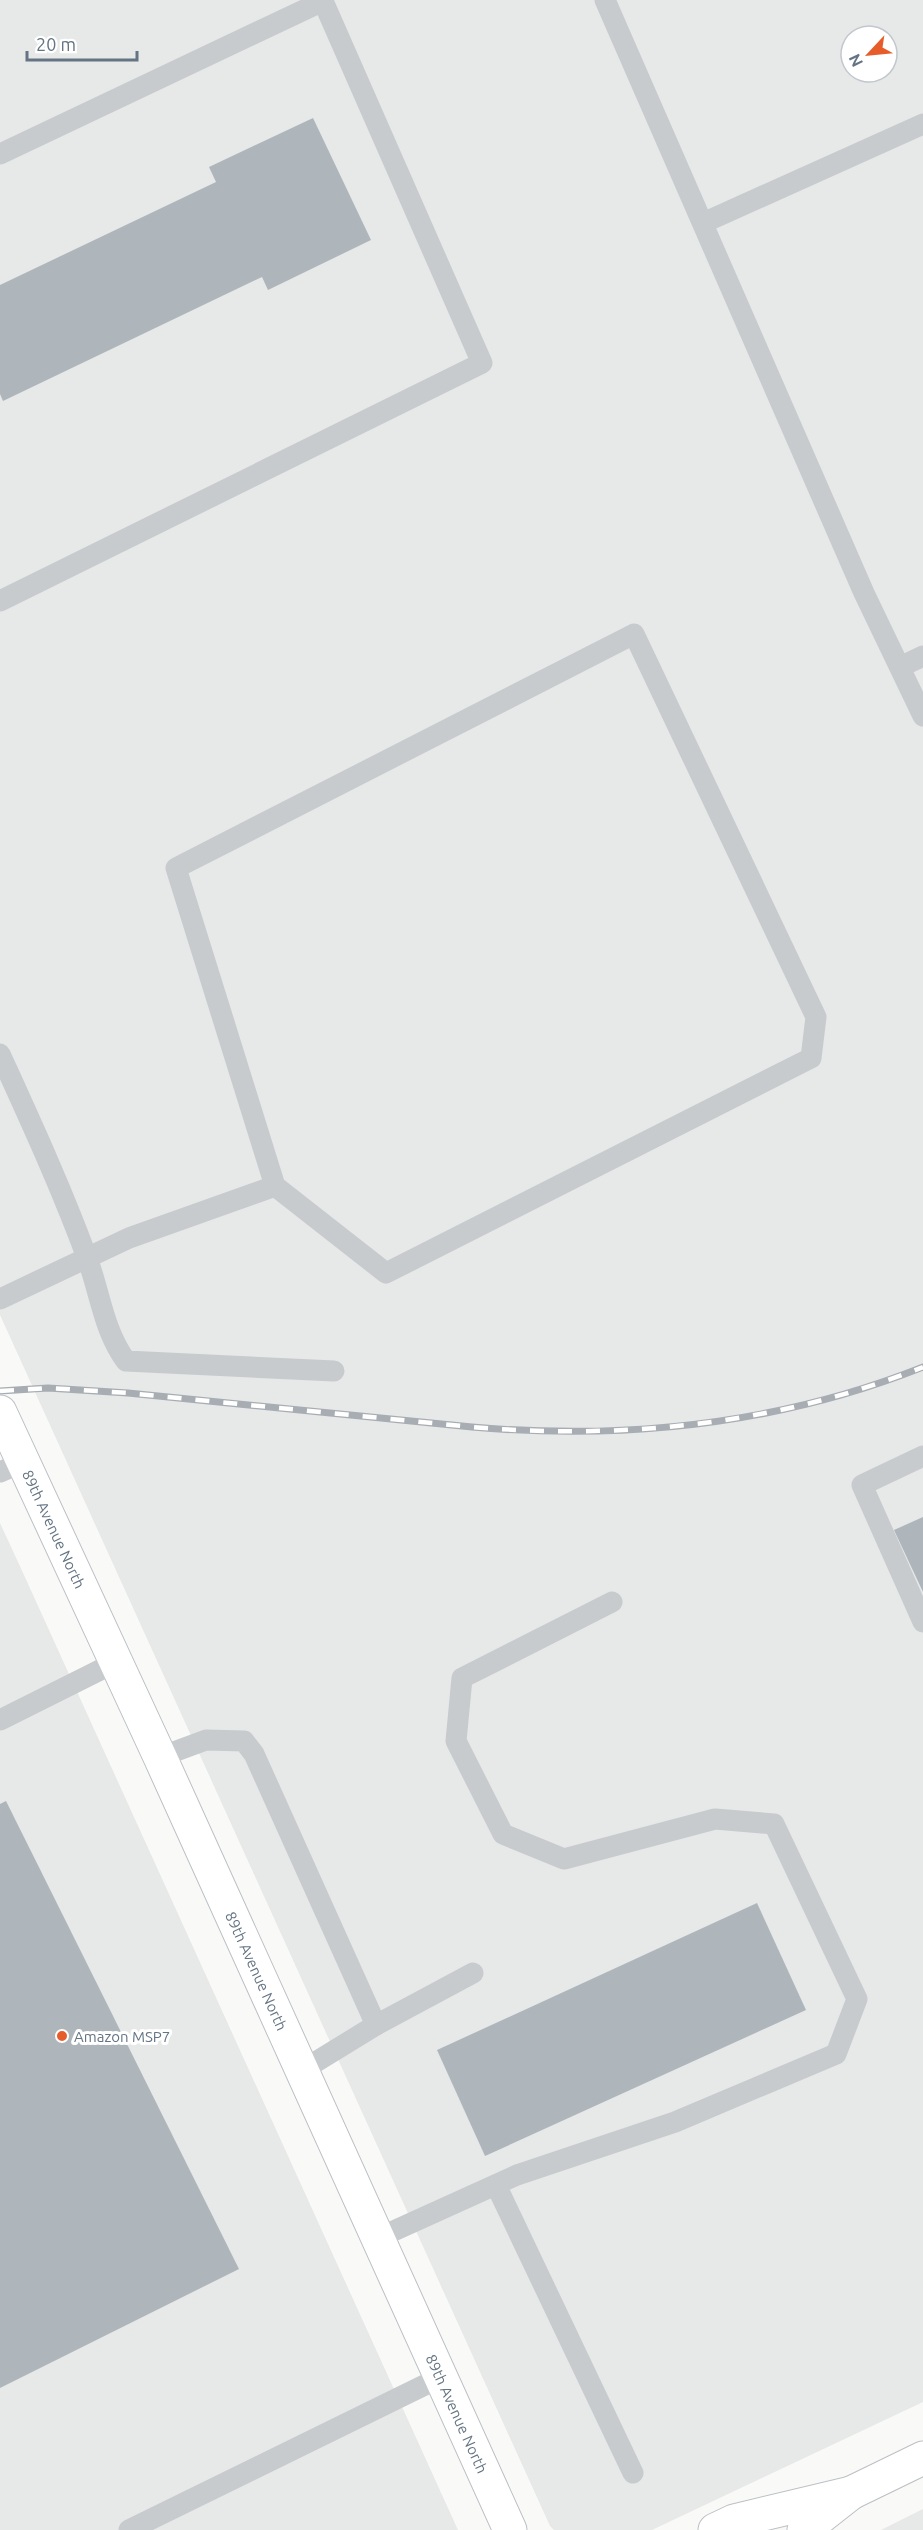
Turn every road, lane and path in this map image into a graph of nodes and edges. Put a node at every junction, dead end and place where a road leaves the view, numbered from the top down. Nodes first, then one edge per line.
1 (605, 0) edge
2 (923, 124) edge
3 (0, 154) edge
4 (703, 223) junction
5 (0, 601) edge
6 (923, 656) edge
7 (900, 667) junction
8 (923, 716) edge
9 (0, 1054) edge
10 (275, 1186) junction
11 (87, 1257) junction
12 (0, 1299) edge
13 (334, 1371) dead end
14 (0, 1412) edge
15 (923, 1456) edge
16 (12, 1467) edge
17 (612, 1602) dead end
18 (923, 1622) edge
19 (116, 1662) junction
20 (0, 1720) edge
21 (160, 1757) junction
22 (473, 1973) dead end
23 (376, 2025) junction
24 (301, 2070) junction
25 (496, 2185) junction
26 (378, 2238) junction
27 (441, 2377) junction
28 (923, 2458) edge
29 (633, 2473) dead end
30 (851, 2493) junction
31 (129, 2530) edge
32 (510, 2530) edge
33 (715, 2530) edge
34 (804, 2530) edge

1 - 4 lane
2 - 4 lane
3 - 5 lane
4 - 7 lane
6 - 7 lane
7 - 8 lane
9 - 11 lane
10 - 10 lane
10 - 11 lane
11 - 12 lane
11 - 13 lane
14 - 16 street, 89th Avenue North
15 - 18 lane
16 - 19 street, 89th Avenue North
17 - 25 lane
19 - 20 lane
19 - 21 street, 89th Avenue North
21 - 23 lane
21 - 24 street, 89th Avenue North
22 - 23 lane
23 - 24 lane
24 - 26 street, 89th Avenue North
25 - 26 lane
25 - 29 lane
26 - 27 street, 89th Avenue North
27 - 31 lane
27 - 32 street, 89th Avenue North
28 - 30 street
30 - 33 street
30 - 34 street

